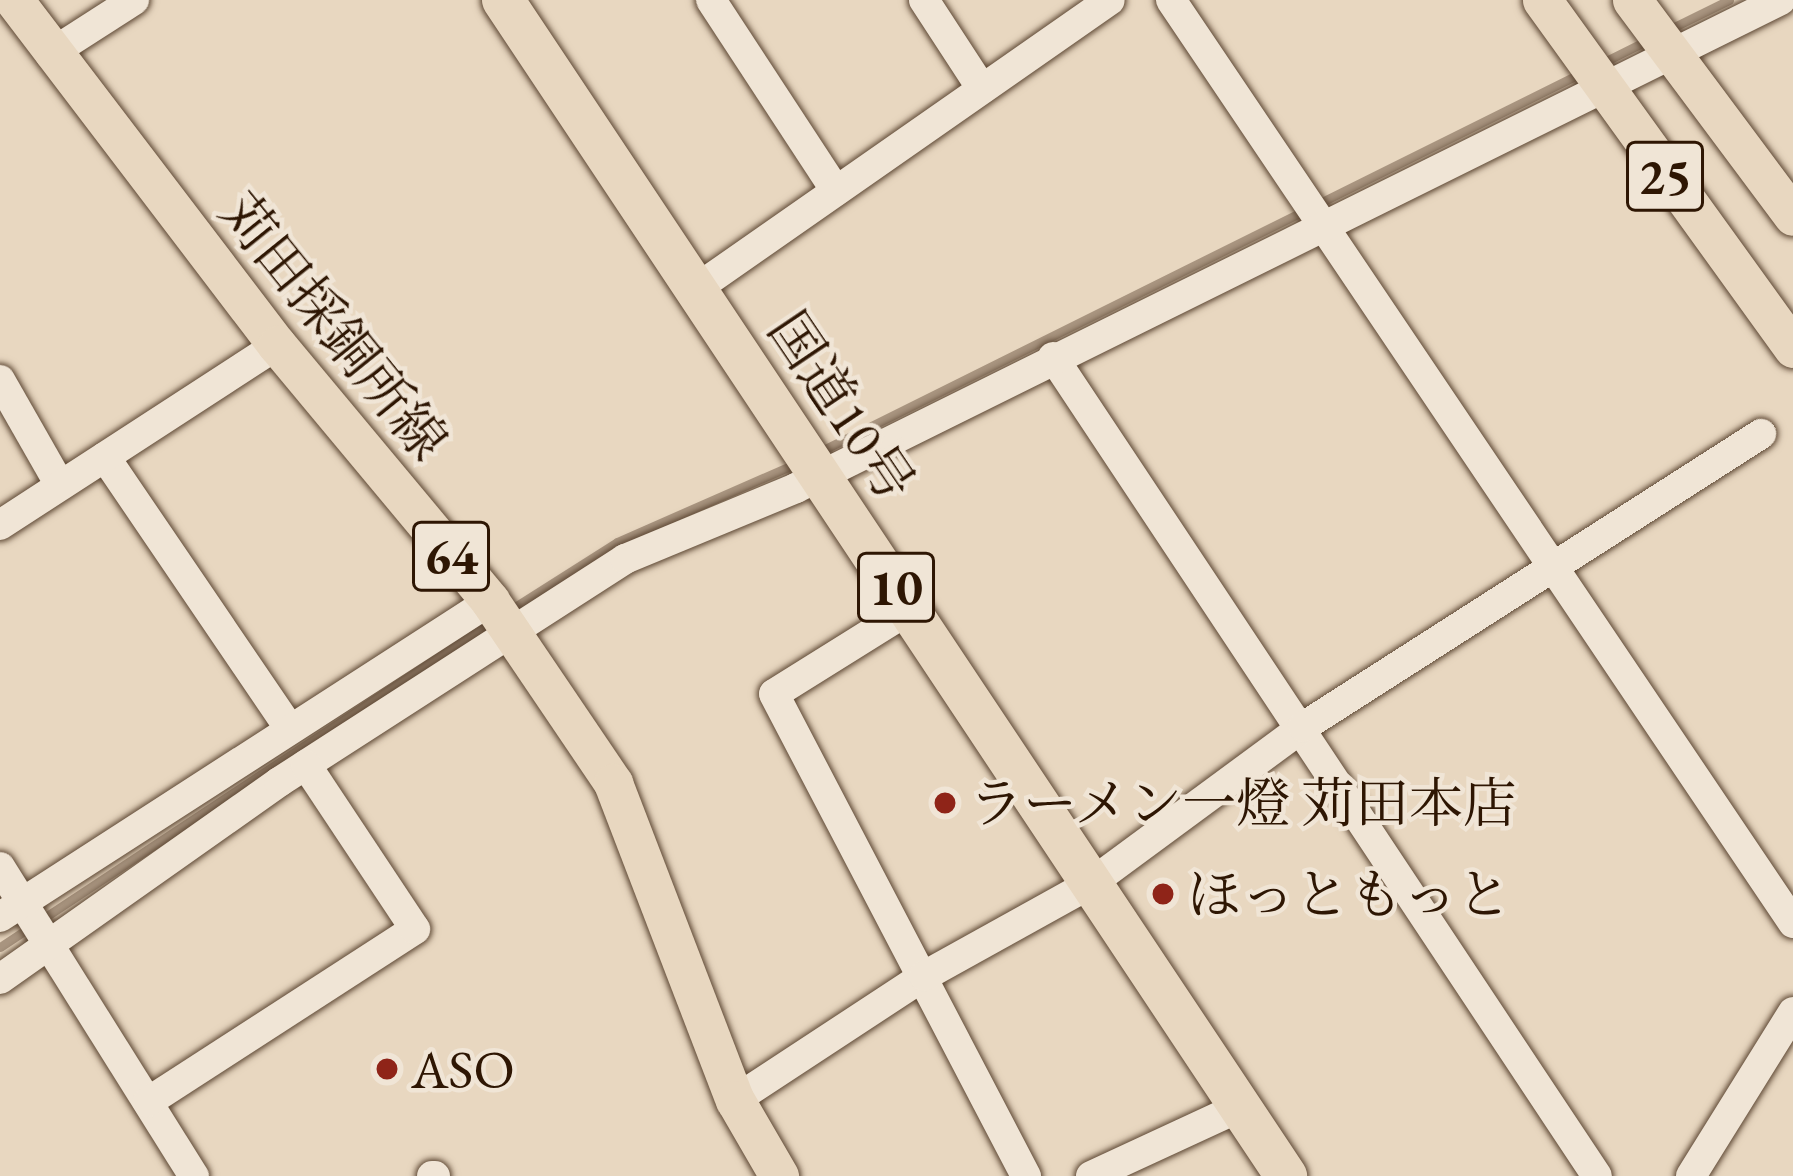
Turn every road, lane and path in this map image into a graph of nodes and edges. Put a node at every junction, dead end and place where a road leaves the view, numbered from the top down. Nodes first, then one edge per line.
1 (14, 0) edge
2 (134, 0) edge
3 (472, 0) edge
4 (503, 0) edge
5 (711, 0) edge
6 (1108, 0) edge
7 (1171, 0) edge
8 (1542, 0) edge
9 (1632, 0) edge
10 (1781, 0) edge
11 (930, 2) edge
12 (50, 55) junction
13 (1672, 56) junction
14 (982, 89) junction
15 (1603, 93) junction
16 (836, 191) junction
17 (1793, 217) edge
18 (1326, 220) junction
19 (693, 291) junction
20 (277, 345) junction
21 (1793, 348) edge
22 (1053, 357) junction
23 (0, 380) edge
24 (1761, 434) dead end
25 (105, 457) junction
26 (808, 481) junction
27 (60, 485) junction
28 (0, 525) edge
29 (1554, 567) junction
30 (490, 601) junction
31 (898, 616) junction
32 (514, 636) junction
33 (289, 728) junction
34 (1303, 728) junction
35 (306, 765) junction
36 (0, 867) edge
37 (1078, 891) junction
38 (11, 910) edge
39 (1793, 922) edge
40 (49, 946) junction
41 (924, 976) junction
42 (0, 980) edge
43 (1793, 1012) edge
44 (735, 1100) junction
45 (148, 1102) junction
46 (1228, 1113) junction
47 (194, 1176) edge
48 (779, 1176) edge
49 (1026, 1176) edge
50 (1090, 1176) edge
51 (1254, 1176) edge
52 (1286, 1176) edge
53 (1597, 1176) edge
54 (1691, 1176) edge

1 - 12 main road, 苅田採銅所線 / 64
2 - 12 street
3 - 26 highway, 国道10号 / 10
4 - 19 highway, 国道10号 / 10
5 - 16 street
6 - 14 street
7 - 18 street
8 - 15 main road, 25
9 - 13 main road, 25
10 - 13 street
11 - 14 street
12 - 20 main road, 苅田採銅所線 / 64
13 - 15 street
13 - 17 main road, 25
14 - 16 street
15 - 18 street
15 - 21 main road, 25
16 - 19 street
18 - 22 street
18 - 29 street
19 - 26 highway, 国道10号 / 10
20 - 25 street
20 - 30 main road, 苅田採銅所線 / 64
22 - 26 street
22 - 34 street
23 - 27 street
24 - 29 street
25 - 27 street
25 - 33 street
26 - 31 highway, 国道10号 / 10
26 - 32 street
27 - 28 street
29 - 34 street
29 - 39 street
30 - 32 main road, 苅田採銅所線 / 64
30 - 33 street
31 - 37 highway, 国道10号 / 10
31 - 41 street
32 - 35 street
32 - 44 main road, 苅田採銅所線 / 64
33 - 38 street
34 - 37 street
34 - 53 street
35 - 40 street
35 - 45 street
36 - 38 street
37 - 41 street
37 - 46 highway, 国道10号 / 10
38 - 40 street
40 - 42 street
40 - 45 street
41 - 44 street
41 - 49 street
43 - 54 street
44 - 48 main road, 苅田採銅所線 / 64
45 - 47 street
46 - 50 street
46 - 51 highway, 国道10号 / 10
46 - 52 highway, 国道10号 / 10

